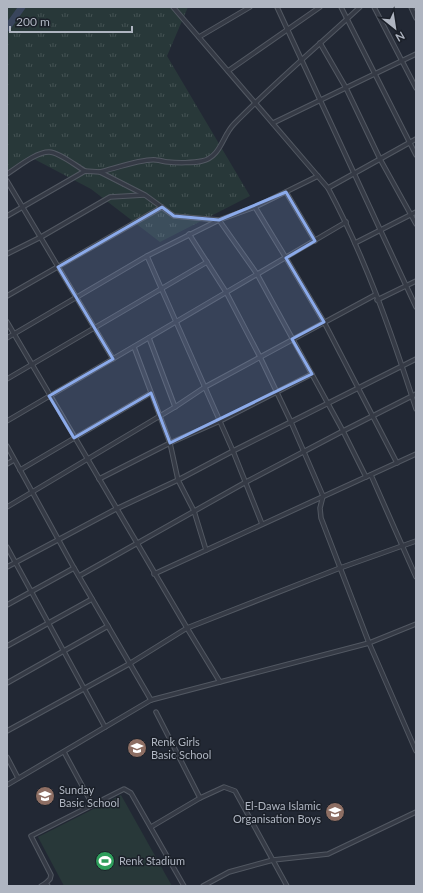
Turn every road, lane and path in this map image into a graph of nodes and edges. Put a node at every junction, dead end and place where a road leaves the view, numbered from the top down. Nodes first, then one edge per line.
1 (173, 7) edge
2 (250, 7) edge
3 (277, 7) edge
4 (320, 7) edge
5 (341, 7) edge
6 (360, 7) edge
7 (374, 7) edge
8 (411, 7) edge
9 (416, 18) edge
10 (347, 19) junction
11 (288, 29) junction
12 (199, 37) junction
13 (320, 43) junction
14 (416, 54) edge
15 (302, 60) junction
16 (402, 61) junction
17 (228, 70) junction
18 (375, 74) junction
19 (346, 88) junction
20 (416, 88) edge
21 (320, 100) junction
22 (255, 103) junction
23 (273, 123) junction
24 (416, 139) edge
25 (410, 142) junction
26 (416, 155) edge
27 (380, 159) junction
28 (85, 171) junction
29 (100, 172) junction
30 (354, 173) junction
31 (7, 174) edge
32 (318, 176) junction
33 (7, 181) edge
34 (328, 188) junction
35 (286, 192) junction
36 (145, 195) junction
37 (22, 207) junction
38 (162, 207) junction
39 (255, 207) junction
40 (416, 212) edge
41 (411, 214) junction
42 (7, 216) edge
43 (218, 220) junction
44 (346, 222) junction
45 (416, 224) edge
46 (381, 230) junction
47 (189, 234) junction
48 (41, 237) junction
49 (315, 241) junction
50 (355, 243) junction
51 (7, 254) edge
52 (147, 256) junction
53 (286, 258) junction
54 (207, 262) junction
55 (58, 267) junction
56 (257, 274) junction
57 (416, 281) edge
58 (406, 285) junction
59 (161, 288) junction
60 (226, 292) junction
61 (375, 295) junction
62 (7, 296) edge
63 (76, 298) junction
64 (377, 300) junction
65 (416, 307) edge
66 (176, 321) junction
67 (7, 322) edge
68 (324, 322) junction
69 (94, 328) junction
70 (14, 334) junction
71 (7, 338) edge
72 (149, 338) junction
73 (292, 339) junction
74 (134, 347) junction
75 (260, 357) junction
76 (416, 358) edge
77 (112, 359) junction
78 (31, 365) junction
79 (402, 366) junction
80 (312, 374) junction
81 (7, 379) edge
82 (205, 387) junction
83 (358, 389) junction
84 (276, 391) junction
85 (151, 393) junction
86 (414, 395) edge
87 (49, 396) junction
88 (328, 404) junction
89 (175, 407) junction
90 (416, 409) edge
91 (373, 415) junction
92 (159, 416) junction
93 (7, 421) edge
94 (220, 421) junction
95 (291, 422) junction
96 (342, 431) junction
97 (74, 438) junction
98 (170, 443) junction
99 (7, 446) edge
100 (233, 451) junction
101 (304, 451) junction
102 (416, 454) edge
103 (14, 460) junction
104 (87, 460) junction
105 (397, 463) junction
106 (7, 464) edge
107 (20, 470) junction
108 (371, 475) junction
109 (366, 477) junction
110 (99, 479) junction
111 (178, 480) junction
112 (246, 482) junction
113 (33, 493) junction
114 (323, 496) junction
115 (7, 508) edge
116 (116, 509) junction
117 (194, 511) junction
118 (262, 524) junction
119 (59, 539) junction
120 (416, 541) edge
121 (137, 543) junction
122 (403, 546) junction
123 (7, 547) edge
124 (206, 550) junction
125 (16, 562) junction
126 (7, 567) edge
127 (74, 568) junction
128 (340, 568) junction
129 (154, 574) junction
130 (79, 576) junction
131 (416, 577) edge
132 (31, 592) junction
133 (92, 599) junction
134 (7, 605) edge
135 (48, 623) junction
136 (416, 624) edge
137 (108, 626) junction
138 (187, 628) junction
139 (369, 643) junction
140 (7, 646) edge
141 (64, 651) junction
142 (129, 664) junction
143 (220, 682) junction
144 (7, 683) edge
145 (84, 689) junction
146 (151, 700) junction
147 (156, 712) dead end
148 (105, 727) junction
149 (7, 732) edge
150 (416, 751) edge
151 (64, 752) junction
152 (7, 756) edge
153 (18, 778) junction
154 (7, 785) edge
155 (200, 798) junction
156 (92, 804) junction
157 (416, 812) edge
158 (151, 827) junction
159 (273, 860) junction
160 (47, 885) edge
161 (41, 886) edge
162 (184, 886) edge
163 (203, 886) edge
164 (287, 886) edge

1 - 12 street
2 - 12 street
3 - 11 street
4 - 11 street
5 - 10 street
6 - 10 street
7 - 16 street
8 - 9 street
10 - 13 street
10 - 18 street
11 - 15 street
11 - 17 street
12 - 17 street
13 - 15 street
13 - 19 street
14 - 16 street
15 - 21 street
15 - 22 street
16 - 18 street
16 - 20 street
17 - 22 street
18 - 19 street
18 - 25 street
19 - 21 street
19 - 27 street
21 - 23 street
21 - 30 street
22 - 23 street
22 - 29 street
23 - 32 street
24 - 25 street
25 - 26 street
25 - 27 street
27 - 30 street
27 - 41 street
28 - 29 street
28 - 31 street
28 - 37 street
29 - 36 street
30 - 34 street
30 - 46 street
32 - 34 street
32 - 35 street
33 - 37 street
34 - 44 street
35 - 39 street
35 - 49 street
36 - 38 street
36 - 48 street
37 - 42 street
37 - 48 street
38 - 43 street
38 - 55 street
39 - 43 street
39 - 53 street
40 - 41 street
41 - 45 street
41 - 46 street
43 - 47 street
43 - 56 street
44 - 49 street
44 - 50 street
46 - 50 street
46 - 58 street
47 - 52 street
47 - 54 street
48 - 51 street
48 - 55 street
49 - 53 street
50 - 61 street
52 - 59 street
52 - 63 street
53 - 56 street
53 - 68 street
54 - 59 street
54 - 60 street
55 - 62 street
55 - 63 street
56 - 60 street
56 - 73 street
57 - 58 street
58 - 64 street
58 - 65 street
59 - 66 street
59 - 69 street
60 - 66 street
60 - 75 street
61 - 64 street
61 - 68 street
63 - 69 street
63 - 70 street
64 - 79 street
66 - 72 street
66 - 82 street
67 - 70 street
68 - 73 street
68 - 83 street
69 - 77 street
69 - 78 street
70 - 71 street
70 - 78 street
72 - 74 street
72 - 89 street
73 - 75 street
73 - 80 street
74 - 77 street
74 - 85 street
75 - 82 street
75 - 84 street
76 - 79 street
77 - 87 street
78 - 81 street
78 - 87 street
79 - 83 street
79 - 86 street
80 - 84 street
80 - 88 street
82 - 89 street
82 - 94 street
83 - 88 street
83 - 91 street
84 - 94 street
84 - 95 street
85 - 92 street
85 - 97 street
86 - 90 street
86 - 91 street
87 - 93 street
87 - 97 street
88 - 95 street
88 - 96 street
89 - 92 street
91 - 96 street
91 - 105 street
92 - 98 street
92 - 104 street
94 - 98 street
94 - 100 street
95 - 100 street
95 - 101 street
96 - 101 street
96 - 109 street
97 - 104 street
97 - 107 street
98 - 110 street
98 - 111 street
99 - 103 street
100 - 111 street
100 - 112 street
101 - 112 street
101 - 114 street
102 - 105 street
103 - 106 street
103 - 107 street
104 - 110 street
104 - 113 street
105 - 108 street
107 - 113 street
108 - 109 street
108 - 122 street
109 - 114 street
110 - 116 street
111 - 116 street
111 - 117 street
112 - 117 street
112 - 118 street
113 - 115 street
113 - 119 street
114 - 118 street
114 - 128 street
116 - 119 street
116 - 121 street
117 - 121 street
117 - 124 street
118 - 124 street
119 - 125 street
119 - 127 street
120 - 122 street
121 - 129 street
121 - 130 street
122 - 128 street
122 - 131 street
123 - 125 street
124 - 129 street
125 - 126 street
125 - 132 street
127 - 130 street
127 - 132 street
128 - 138 street
128 - 139 street
129 - 138 street
130 - 133 street
132 - 134 street
132 - 135 street
133 - 135 street
133 - 137 street
135 - 140 street
135 - 141 street
136 - 139 street
137 - 141 street
137 - 142 street
138 - 142 street
138 - 143 street
139 - 143 street
139 - 150 street
141 - 144 street
141 - 145 street
142 - 145 street
142 - 146 street
143 - 146 street
145 - 148 street
145 - 149 street
146 - 148 street
147 - 155 street
148 - 151 street
151 - 153 street
151 - 156 street
152 - 153 street
153 - 154 street
155 - 158 street
155 - 159 street
156 - 158 street
156 - 160 street
157 - 159 street
158 - 162 street
159 - 163 street
159 - 164 street
160 - 161 street

